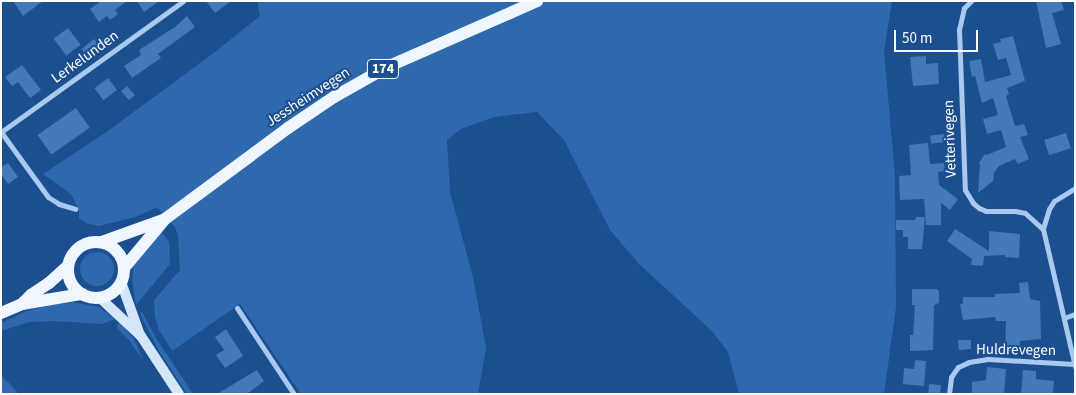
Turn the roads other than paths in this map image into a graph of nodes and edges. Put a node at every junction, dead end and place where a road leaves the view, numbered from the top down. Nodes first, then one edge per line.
1 (183, 1) edge
2 (537, 1) edge
3 (971, 1) edge
4 (1, 132) edge
5 (1075, 188) edge
6 (74, 209) dead end
7 (165, 219) junction
8 (1043, 229) junction
9 (102, 242) junction
10 (68, 266) junction
11 (124, 268) junction
12 (121, 282) junction
13 (82, 294) junction
14 (99, 298) junction
15 (22, 304) junction
16 (237, 308) dead end
17 (1, 313) edge
18 (1075, 314) edge
19 (1064, 318) junction
20 (140, 336) junction
21 (1075, 365) edge
22 (179, 394) edge
23 (294, 394) edge
24 (949, 394) edge

1 - 4 street, Lerkelunden
2 - 7 main road, Jessheimvegen / 174
3 - 8 street, Vetterivegen
4 - 6 street
5 - 8 street
7 - 9 main road, Jessheimvegen / 174
7 - 11 main road, Jessheimvegen / 174
8 - 19 street
9 - 10 main road, 174
9 - 11 main road
10 - 13 main road
10 - 15 main road, 174
11 - 12 main road, 174
12 - 14 main road
12 - 20 main road
13 - 14 main road, 174
13 - 15 main road, 174
14 - 20 main road
15 - 17 main road, 174
16 - 23 street
18 - 19 street
19 - 21 street
20 - 22 main road
21 - 24 street, Huldrevegen

